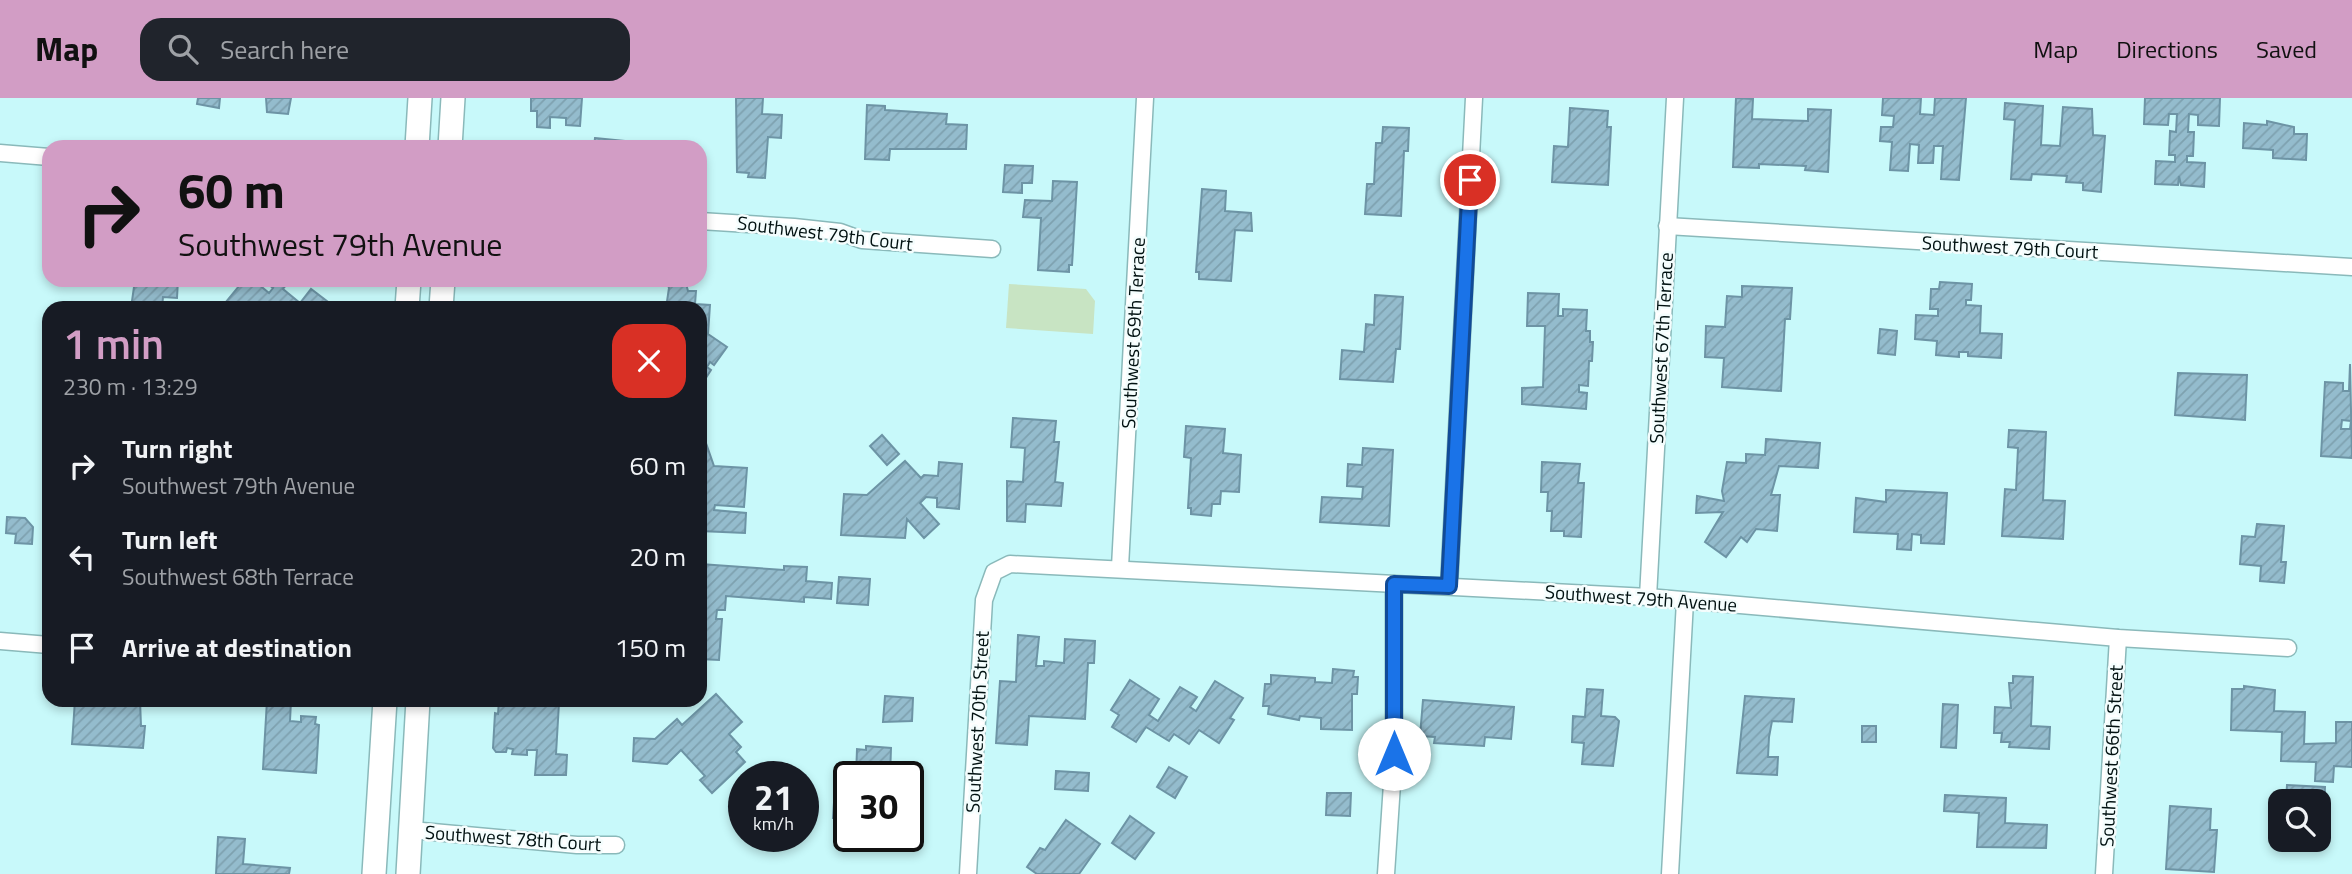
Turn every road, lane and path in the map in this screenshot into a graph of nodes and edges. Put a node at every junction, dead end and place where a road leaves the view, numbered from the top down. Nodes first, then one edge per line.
1 (420, 98) edge
2 (453, 98) edge
3 (1145, 98) edge
4 (1474, 98) edge
5 (1675, 98) edge
6 (417, 140) edge
7 (450, 140) edge
8 (0, 153) edge
9 (42, 156) edge
10 (707, 221) edge
11 (1667, 226) junction
12 (992, 249) dead end
13 (2352, 267) edge
14 (1120, 567) junction
15 (994, 572) joint
16 (1394, 584) junction
17 (1449, 586) junction
18 (1648, 597) junction
19 (1685, 601) junction
20 (2118, 638) junction
21 (0, 642) edge
22 (42, 645) edge
23 (2288, 648) dead end
24 (385, 707) edge
25 (418, 707) edge
26 (411, 830) junction
27 (616, 845) dead end
28 (374, 874) edge
29 (408, 874) edge
30 (968, 874) edge
31 (1386, 874) edge
32 (1670, 874) edge
33 (2105, 874) edge

1 - 6 main road
2 - 7 main road
3 - 14 street, Southwest 69th Terrace
4 - 17 street
5 - 11 street, Southwest 67th Terrace
8 - 9 street
10 - 12 street, Southwest 79th Court
11 - 13 street, Southwest 79th Court
11 - 18 street, Southwest 67th Terrace
14 - 15 street, Southwest 79th Avenue
14 - 16 street, Southwest 79th Avenue
15 - 30 street, Southwest 70th Street
16 - 17 street, Southwest 79th Avenue
16 - 31 street
17 - 18 street, Southwest 79th Avenue
18 - 19 street, Southwest 79th Avenue
19 - 20 street, Southwest 79th Avenue
19 - 32 street
20 - 23 street, Southwest 79th Avenue
20 - 33 street, Southwest 66th Street
21 - 22 street
24 - 28 main road
25 - 26 main road
26 - 27 street, Southwest 78th Court
26 - 29 main road

